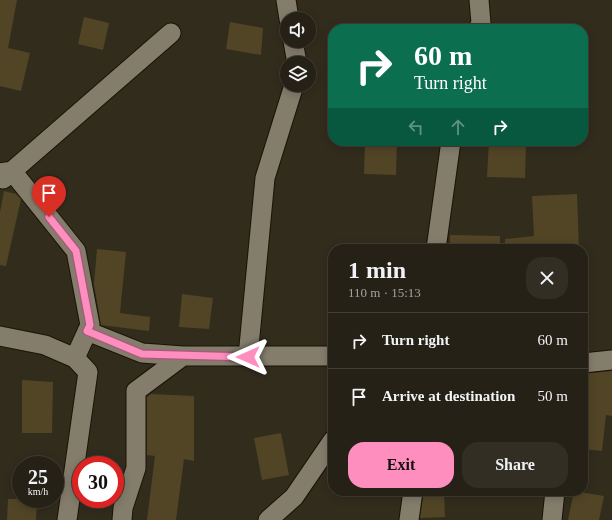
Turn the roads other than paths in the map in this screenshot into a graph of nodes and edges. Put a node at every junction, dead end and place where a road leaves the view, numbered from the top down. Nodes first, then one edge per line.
1 (286, 0) edge
2 (480, 0) edge
3 (288, 12) edge
4 (480, 24) edge
5 (171, 33) dead end
6 (292, 92) edge
7 (450, 146) edge
8 (4, 175) edge
9 (437, 244) edge
10 (87, 331) junction
11 (0, 336) edge
12 (183, 356) junction
13 (328, 356) edge
14 (248, 357) junction
15 (75, 358) junction
16 (612, 360) edge
17 (588, 362) edge
18 (328, 447) edge
19 (412, 496) edge
20 (554, 496) edge
21 (67, 520) edge
22 (122, 520) edge
23 (268, 520) edge
24 (409, 520) edge
25 (552, 520) edge

1 - 3 street
2 - 4 street
5 - 8 street
6 - 14 street
7 - 9 street
8 - 10 street
10 - 12 street
10 - 15 street
11 - 15 street
12 - 14 street
12 - 22 street
13 - 14 street
15 - 21 street
16 - 17 street
18 - 23 street
19 - 24 street
20 - 25 street

